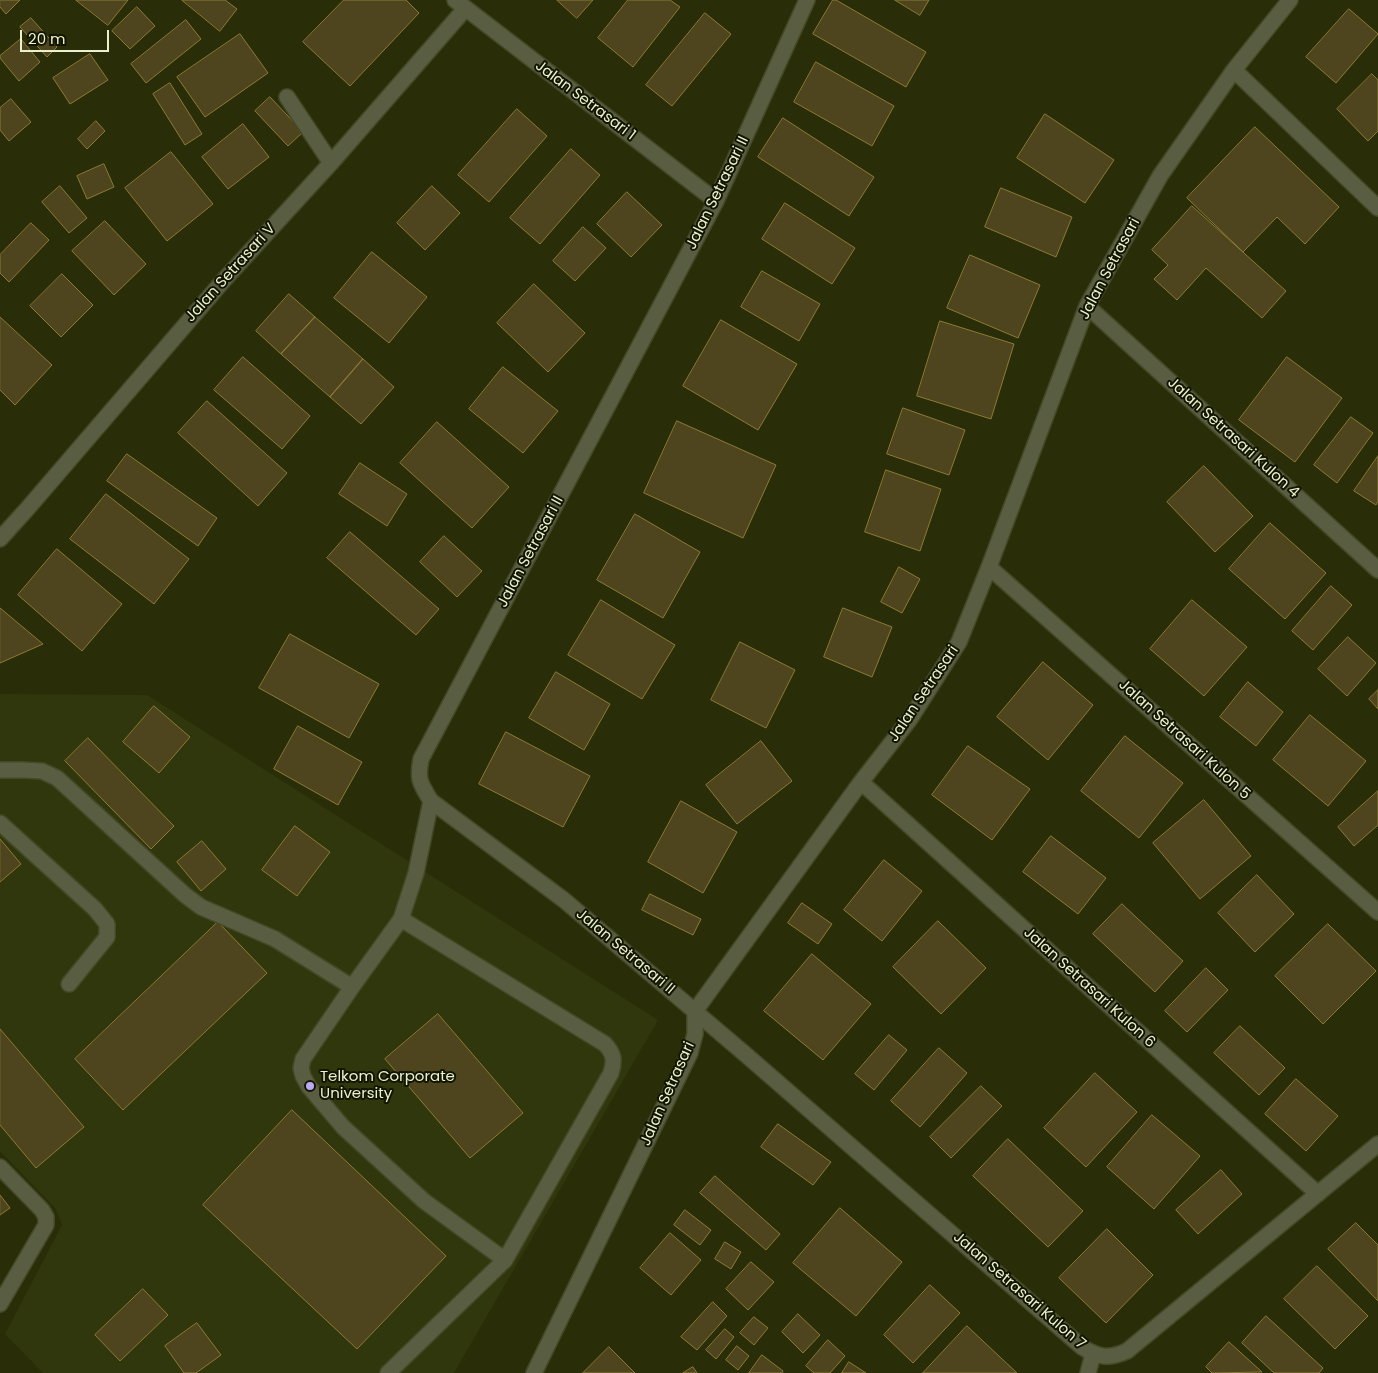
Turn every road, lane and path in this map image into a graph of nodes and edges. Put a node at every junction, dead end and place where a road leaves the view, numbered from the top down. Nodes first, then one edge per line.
1 (807, 0) edge
2 (1290, 0) edge
3 (460, 5) edge
4 (1234, 70) junction
5 (287, 97) dead end
6 (331, 163) junction
7 (716, 201) junction
8 (1378, 208) edge
9 (1087, 306) junction
10 (0, 539) edge
11 (989, 567) junction
12 (1378, 570) edge
13 (0, 770) edge
14 (861, 782) junction
15 (431, 800) junction
16 (0, 823) edge
17 (1378, 912) edge
18 (401, 919) junction
19 (68, 984) dead end
20 (352, 987) junction
21 (696, 1011) junction
22 (1378, 1144) edge
23 (0, 1167) edge
24 (1318, 1194) junction
25 (505, 1260) junction
26 (0, 1304) edge
27 (1093, 1354) junction
28 (388, 1373) edge
29 (534, 1373) edge
30 (1088, 1373) edge

1 - 7 street, Jalan Setrasari II
2 - 4 street, Jalan Setrasari
3 - 6 street, Jalan Setrasari V
3 - 7 street, Jalan Setrasari 1
4 - 8 street
4 - 9 street, Jalan Setrasari
5 - 6 street
6 - 10 street, Jalan Setrasari V
7 - 15 street, Jalan Setrasari II
9 - 11 street, Jalan Setrasari
9 - 12 street, Jalan Setrasari Kulon 4
11 - 14 street, Jalan Setrasari
11 - 17 street, Jalan Setrasari Kulon 5
13 - 20 street
14 - 21 street, Jalan Setrasari
14 - 24 street, Jalan Setrasari Kulon 6
15 - 18 street
15 - 21 street, Jalan Setrasari II
16 - 19 street
18 - 20 street
18 - 25 street
20 - 25 street
21 - 27 street, Jalan Setrasari Kulon 7
21 - 29 street, Jalan Setrasari
22 - 24 street, Jalan Setrasari Kulon 7
23 - 26 street
24 - 27 street, Jalan Setrasari Kulon 7
25 - 28 street
27 - 30 street

